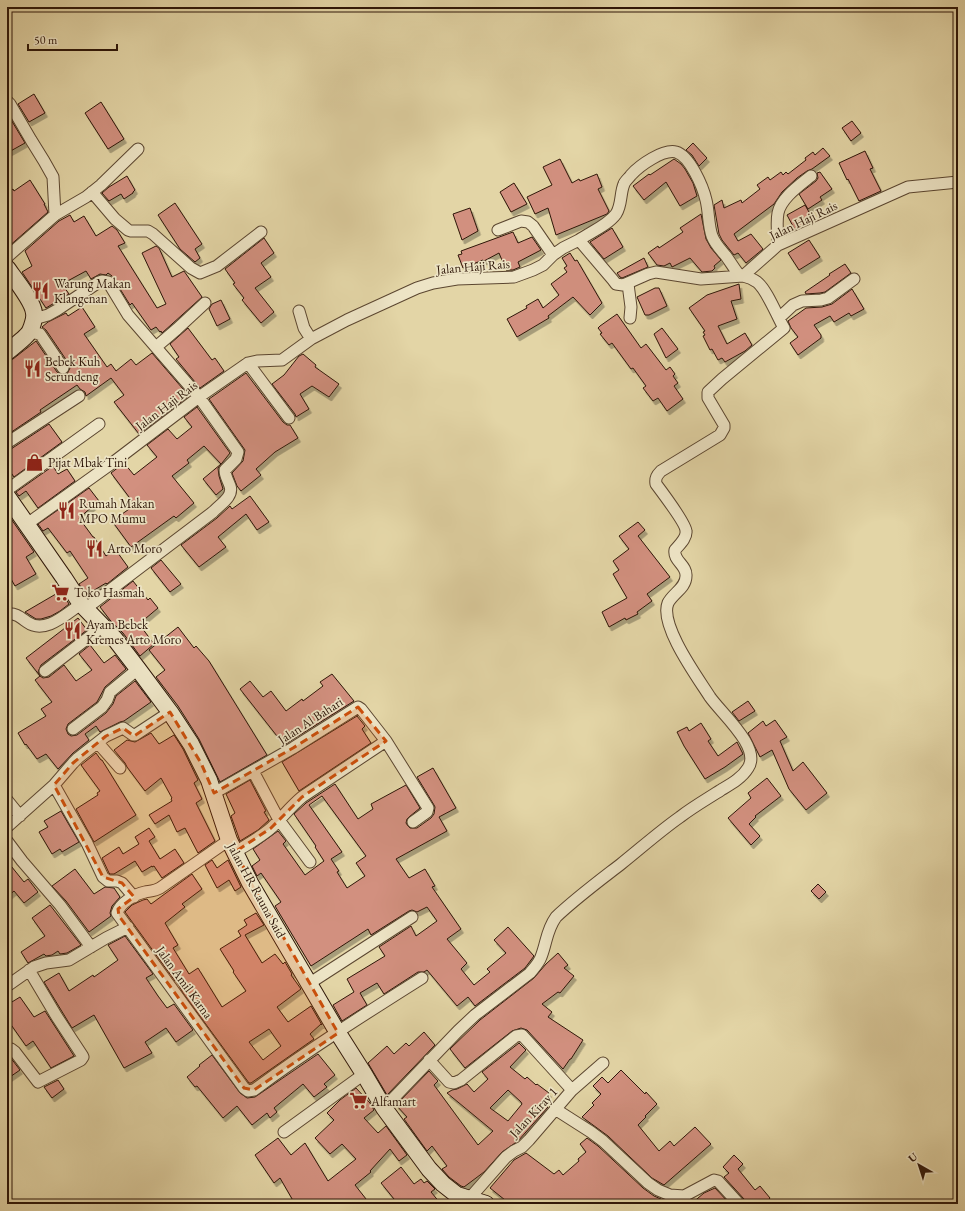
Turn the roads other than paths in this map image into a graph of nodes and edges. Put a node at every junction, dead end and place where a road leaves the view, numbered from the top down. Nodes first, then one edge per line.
1 (7, 101) edge
2 (138, 149) dead end
3 (811, 176) dead end
4 (958, 182) edge
5 (92, 192) junction
6 (55, 215) junction
7 (498, 230) dead end
8 (261, 232) dead end
9 (579, 240) junction
10 (778, 245) junction
11 (553, 255) junction
12 (8, 268) edge
13 (741, 276) junction
14 (854, 279) dead end
15 (628, 284) junction
16 (205, 303) dead end
17 (299, 311) dead end
18 (630, 318) dead end
19 (779, 318) junction
20 (32, 325) junction
21 (311, 339) junction
22 (156, 347) junction
23 (7, 352) edge
24 (248, 363) junction
25 (63, 368) dead end
26 (79, 396) dead end
27 (199, 397) junction
28 (289, 418) dead end
29 (99, 424) dead end
30 (7, 444) edge
31 (7, 490) edge
32 (7, 496) edge
33 (27, 524) junction
34 (83, 606) junction
35 (7, 614) edge
36 (102, 627) junction
37 (138, 669) junction
38 (45, 671) dead end
39 (170, 712) junction
40 (73, 729) dead end
41 (386, 741) junction
42 (98, 743) junction
43 (120, 768) dead end
44 (253, 771) junction
45 (54, 785) junction
46 (214, 793) junction
47 (7, 800) edge
48 (20, 816) junction
49 (279, 820) junction
50 (413, 822) dead end
51 (7, 827) edge
52 (7, 841) edge
53 (232, 846) junction
54 (310, 862) dead end
55 (134, 896) junction
56 (412, 917) dead end
57 (128, 928) junction
58 (91, 947) junction
59 (29, 970) junction
60 (422, 978) dead end
61 (310, 983) junction
62 (7, 986) edge
63 (338, 1033) junction
64 (7, 1049) edge
65 (429, 1060) junction
66 (603, 1063) dead end
67 (364, 1074) junction
68 (572, 1090) junction
69 (384, 1108) junction
70 (555, 1109) junction
71 (284, 1132) dead end
72 (684, 1196) junction
73 (461, 1200) edge
74 (486, 1204) edge
75 (676, 1204) edge
76 (739, 1204) edge

1 - 6 street
2 - 5 street
3 - 10 street
4 - 10 street, Jalan Haji Rais
5 - 6 street
5 - 8 street
6 - 12 street
7 - 11 street
9 - 11 street, Jalan Haji Rais
9 - 13 street, Jalan Haji Rais
9 - 15 street
10 - 13 street, Jalan Haji Rais
11 - 21 street, Jalan Haji Rais
12 - 20 main road
13 - 15 street
13 - 19 street
14 - 19 street
15 - 18 street
16 - 22 street
17 - 21 street
19 - 65 street
20 - 22 street
20 - 23 main road
20 - 25 street
21 - 24 street, Jalan Haji Rais
22 - 27 street
24 - 27 street, Jalan Haji Rais
24 - 28 street
26 - 30 street
27 - 33 street, Jalan Haji Rais
27 - 34 street
29 - 31 street
32 - 33 main road, Jalan HR Rauna Said
33 - 34 main road, Jalan HR Rauna Said
34 - 35 street
34 - 36 main road, Jalan HR Rauna Said
36 - 37 main road, Jalan HR Rauna Said
36 - 38 street
37 - 39 main road, Jalan HR Rauna Said
37 - 40 street
39 - 42 street
39 - 46 main road, Jalan HR Rauna Said
41 - 44 street, Jalan Al Bahari
41 - 49 street, Jalan Amil Karna
41 - 50 street, Jalan Al Bahari
42 - 43 street
42 - 45 street
44 - 46 street, Jalan Al Bahari
44 - 49 street
45 - 48 street
45 - 55 street
46 - 53 main road, Jalan HR Rauna Said
47 - 48 street
48 - 51 street
49 - 53 street, Jalan Amil Karna
49 - 54 street
52 - 58 street
53 - 55 street, Jalan Amil Karna
53 - 61 main road, Jalan HR Rauna Said
55 - 57 street, Jalan Amil Karna
56 - 61 street
57 - 58 street
57 - 63 street, Jalan Amil Karna
58 - 59 street
59 - 62 street
59 - 64 street
60 - 63 street, Jalan Amil Karna
61 - 63 main road, Jalan HR Rauna Said
63 - 67 main road, Jalan HR Rauna Said
65 - 68 street
65 - 69 street
66 - 68 street, Jalan Kiray 1
67 - 69 main road, Jalan HR Rauna Said
67 - 71 street
68 - 70 street, Jalan Kiray 1
69 - 73 main road, Jalan HR Rauna Said
70 - 72 street
70 - 73 street, Jalan Kiray 1
72 - 75 street
72 - 76 street
73 - 74 main road, Jalan HR Rauna Said

